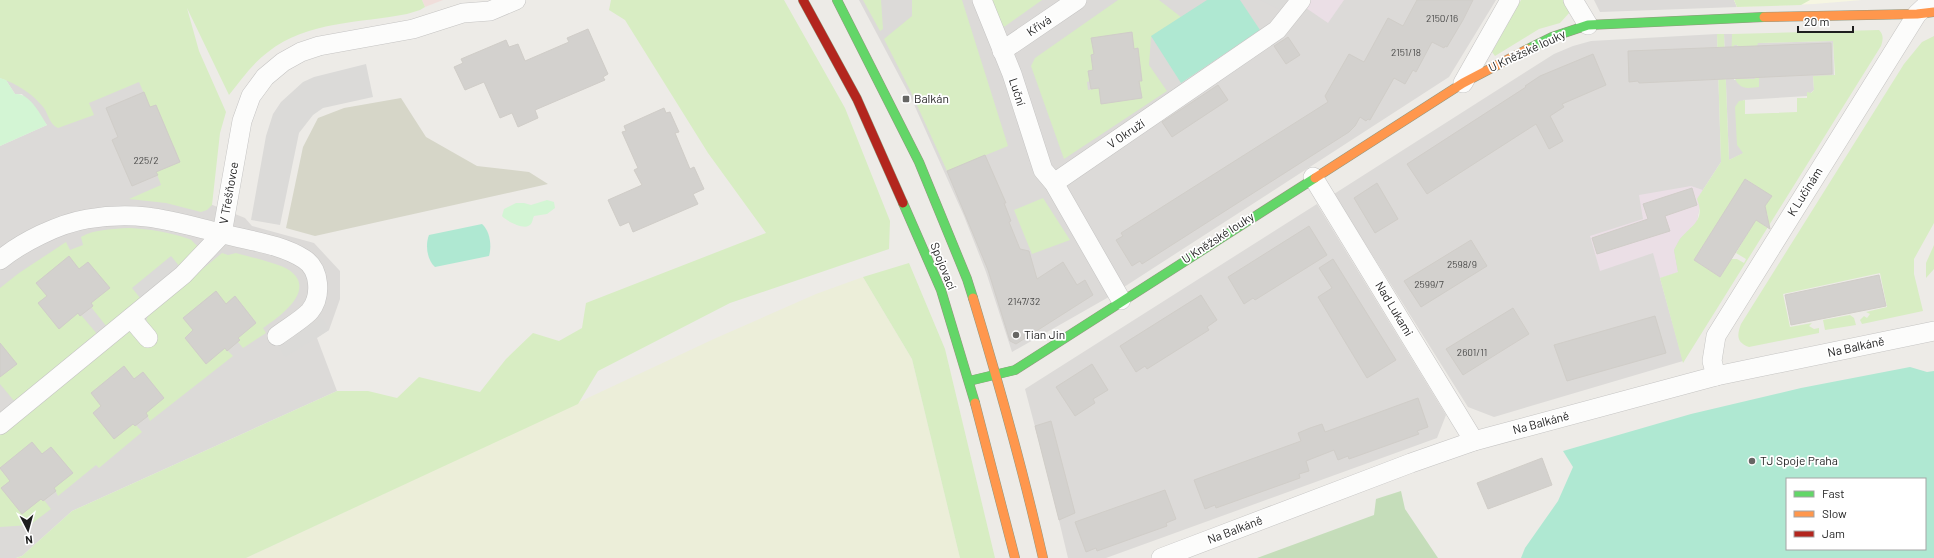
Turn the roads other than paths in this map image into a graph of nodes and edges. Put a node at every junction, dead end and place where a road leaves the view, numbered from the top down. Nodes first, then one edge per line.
1 (516, 0) edge
2 (803, 0) edge
3 (837, 0) edge
4 (982, 0) edge
5 (1077, 0) edge
6 (1301, 0) edge
7 (1510, 0) edge
8 (1573, 0) edge
9 (1932, 0) edge
10 (469, 7) edge
11 (1926, 13) edge
12 (1588, 25) junction
13 (1002, 51) junction
14 (1463, 83) junction
15 (1313, 178) junction
16 (1054, 183) junction
17 (222, 234) junction
18 (0, 260) edge
19 (1121, 300) junction
20 (131, 318) junction
21 (1934, 331) edge
22 (277, 336) dead end
23 (148, 338) dead end
24 (996, 375) junction
25 (1716, 376) junction
26 (969, 381) junction
27 (0, 424) edge
28 (1474, 441) junction
29 (1014, 558) edge
30 (1043, 558) edge
31 (1161, 558) edge

1 - 10 street, V Třešňovce
2 - 26 main road, Spojovací
3 - 24 main road, Spojovací
4 - 13 street, Luční
5 - 13 street, Křivá
6 - 16 street, V Okruží
7 - 14 street, U Kněžské louky
8 - 12 street
9 - 11 street, K Lučinám
10 - 17 street, V Třešňovce
11 - 12 main road, U Kněžské louky
11 - 25 street, K Lučinám
12 - 14 main road, U Kněžské louky
13 - 16 street, Luční
14 - 15 main road, U Kněžské louky
15 - 19 main road, U Kněžské louky
15 - 28 street, Nad Lukami
16 - 19 street
17 - 18 street
17 - 20 street, V Třešňovce
17 - 22 street
19 - 24 main road, U Kněžské louky
20 - 23 street
20 - 27 street, V Třešňovce
21 - 25 street, Na Balkáně
24 - 26 main road, U Kněžské louky
24 - 30 main road, Spojovací
25 - 28 street, Na Balkáně
26 - 29 main road, Spojovací
28 - 31 street, Na Balkáně

